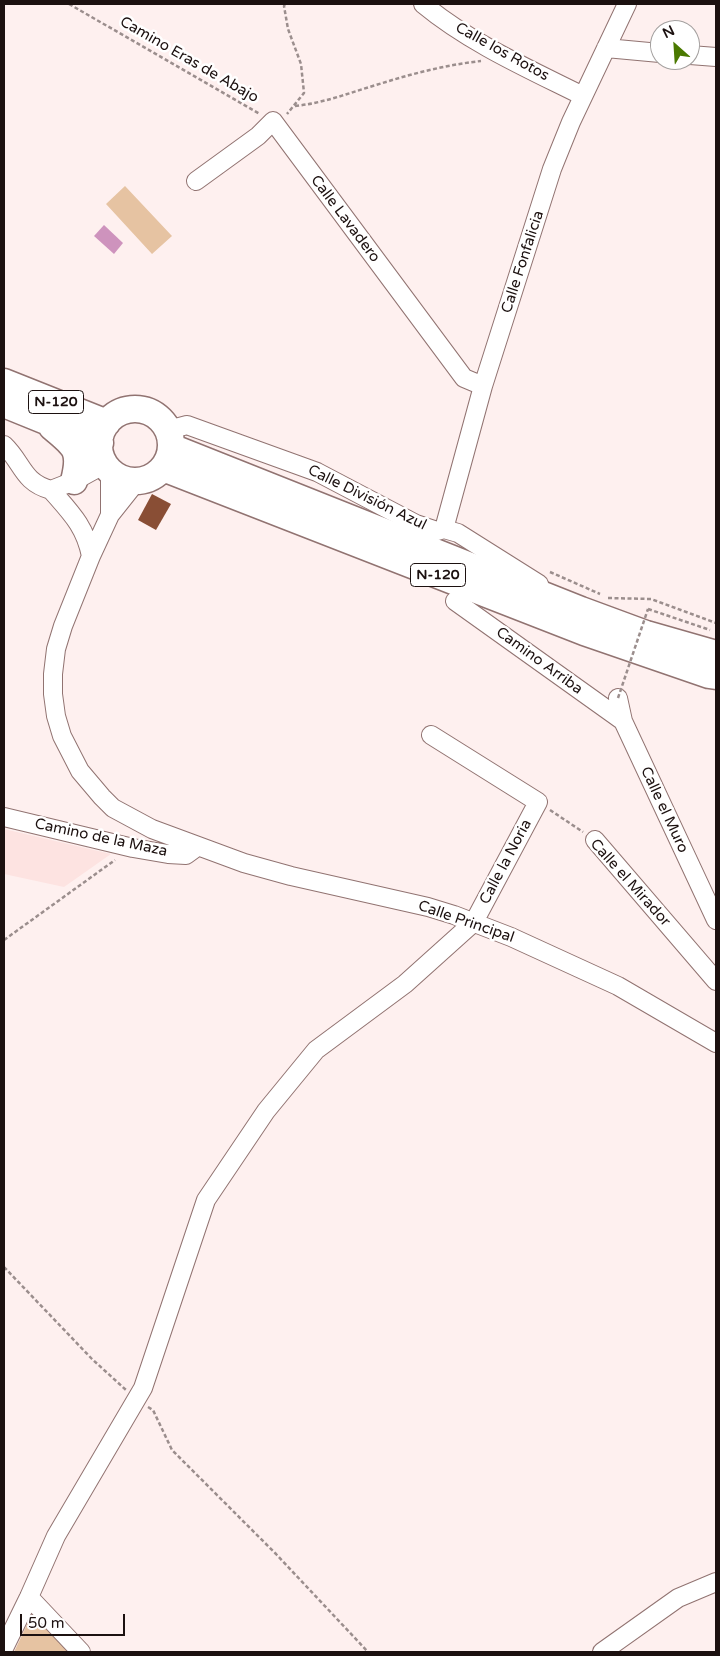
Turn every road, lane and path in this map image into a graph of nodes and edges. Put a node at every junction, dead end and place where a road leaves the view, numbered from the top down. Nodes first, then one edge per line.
1 (69, 4) edge
2 (285, 4) edge
3 (423, 4) edge
4 (627, 4) edge
5 (606, 48) junction
6 (650, 52) edge
7 (700, 56) edge
8 (716, 57) edge
9 (510, 59) junction
10 (583, 96) junction
11 (293, 106) junction
12 (273, 121) junction
13 (196, 181) dead end
14 (4, 382) edge
15 (483, 386) junction
16 (4, 404) edge
17 (44, 420) junction
18 (4, 445) edge
19 (167, 448) junction
20 (106, 450) junction
21 (137, 481) junction
22 (62, 486) junction
23 (110, 515) junction
24 (444, 529) junction
25 (91, 556) junction
26 (544, 570) dead end
27 (455, 601) dead end
28 (581, 610) junction
29 (716, 623) edge
30 (716, 632) edge
31 (716, 654) edge
32 (716, 676) edge
33 (618, 698) joint
34 (623, 721) junction
35 (430, 735) dead end
36 (538, 802) junction
37 (4, 817) edge
38 (595, 840) joint
39 (197, 847) junction
40 (133, 848) junction
41 (716, 920) edge
42 (474, 922) junction
43 (4, 940) edge
44 (716, 981) edge
45 (716, 1043) edge
46 (4, 1267) edge
47 (137, 1399) junction
48 (716, 1582) edge
49 (29, 1597) junction
50 (4, 1648) edge
51 (81, 1652) edge
52 (368, 1652) edge
53 (602, 1652) edge

1 - 12 path, Camino Eras de Abajo
2 - 11 path
3 - 9 street, Calle los Rotos
4 - 5 street, Calle Fonfalicia
5 - 6 street
5 - 10 street, Calle Fonfalicia
7 - 8 street
9 - 10 street, Calle los Rotos
9 - 11 path
10 - 15 street, Calle Fonfalicia
11 - 12 path
12 - 13 street
12 - 15 street, Calle Lavadero
14 - 20 highway, N-120
15 - 24 street, Calle Fonfalicia
16 - 17 highway, N-120
17 - 20 highway, N-120
17 - 22 highway
18 - 22 street
19 - 20 highway, N-120
19 - 21 highway
19 - 24 street, Calle División Azul
19 - 28 highway, N-120
19 - 32 highway, N-120
20 - 21 highway, N-120
20 - 22 street
20 - 23 street
21 - 23 street
22 - 25 street
23 - 25 street, Calle Principal
24 - 28 street, Calle División Azul
25 - 39 street, Calle Principal
26 - 29 path
27 - 34 street, Camino Arriba
28 - 31 highway, N-120
30 - 33 path, bridge
33 - 34 street, Calle el Muro
34 - 41 street, Calle el Muro
35 - 36 street
36 - 38 path, Calle el Mirador
36 - 42 street, Calle la Noria
37 - 40 street, Camino de la Maza
38 - 44 street, Calle el Mirador
39 - 40 street, Camino de la Maza
39 - 42 street, Calle Principal
40 - 43 path
42 - 45 street, Calle Principal
42 - 47 street, Calle la Noria
46 - 47 path
47 - 49 street, Calle la Noria
47 - 52 path
48 - 53 street
49 - 50 street, Calle la Noria
49 - 51 street

